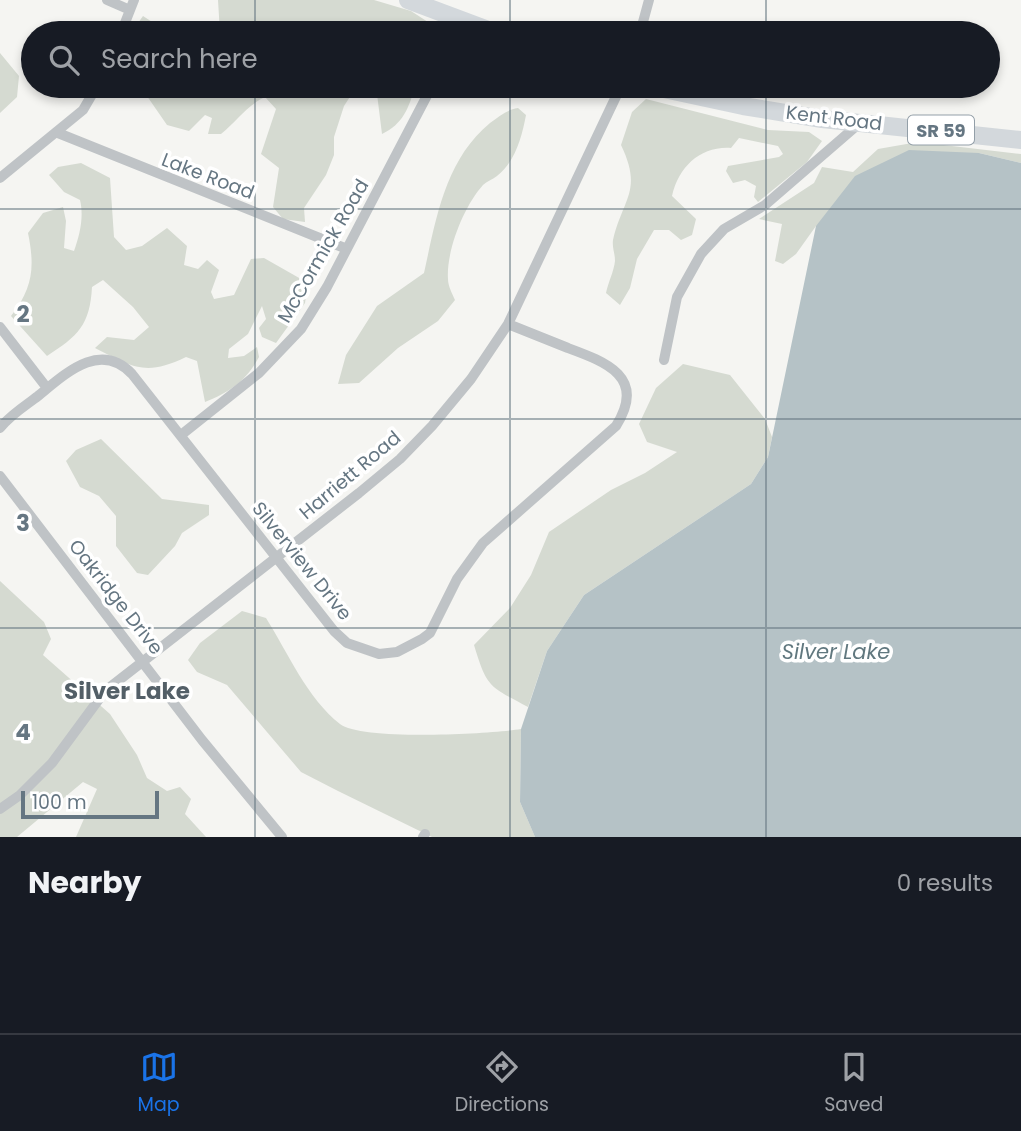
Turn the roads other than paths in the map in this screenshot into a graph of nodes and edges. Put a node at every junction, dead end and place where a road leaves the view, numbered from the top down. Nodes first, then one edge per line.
1 (107, 0) edge
2 (408, 0) edge
3 (649, 0) edge
4 (132, 5) edge
5 (448, 21) edge
6 (643, 21) edge
7 (90, 98) edge
8 (426, 98) edge
9 (615, 98) edge
10 (706, 98) edge
11 (861, 122) junction
12 (58, 133) junction
13 (1021, 140) edge
14 (0, 178) edge
15 (347, 249) junction
16 (508, 324) junction
17 (0, 327) edge
18 (664, 360) dead end
19 (47, 388) junction
20 (0, 428) edge
21 (180, 435) junction
22 (0, 476) edge
23 (276, 558) junction
24 (144, 661) junction
25 (0, 809) edge
26 (282, 837) edge

1 - 4 street
2 - 5 main road
3 - 6 street
7 - 12 street
8 - 15 street, McCormick Road
9 - 16 street, Harriett Road
10 - 11 main road, Kent Road / SR 59
11 - 13 main road, Kent Road / SR 59
11 - 18 street
12 - 14 street
12 - 15 street, Lake Road
15 - 21 street, McCormick Road
16 - 23 street, Harriett Road
16 - 23 street, Silverview Drive
17 - 19 street
19 - 20 street
19 - 21 street, Silverview Drive
21 - 23 street, Silverview Drive
22 - 24 street, Oakridge Drive
23 - 24 street, Harriett Road
24 - 25 street, Harriett Road
24 - 26 street, Oakridge Drive

